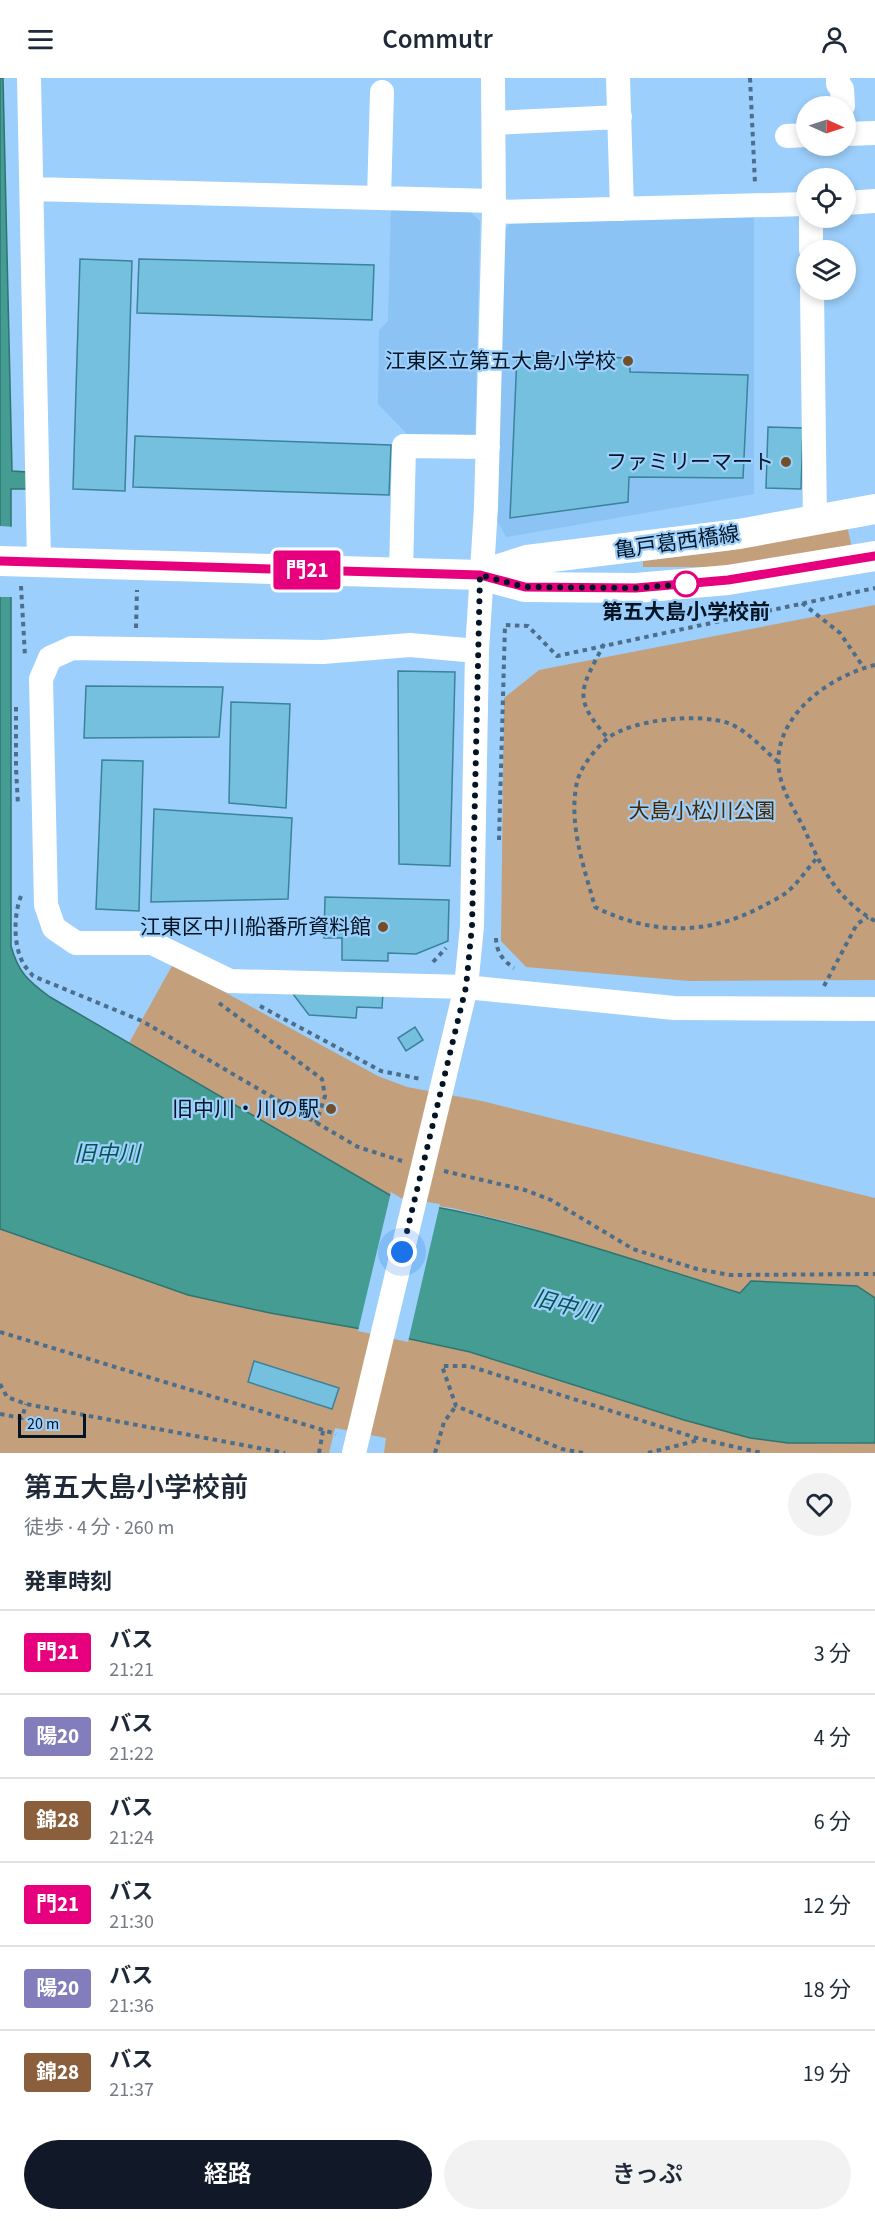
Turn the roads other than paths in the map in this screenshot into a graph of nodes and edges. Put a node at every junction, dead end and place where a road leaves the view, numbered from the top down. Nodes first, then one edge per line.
1 (29, 78) edge
2 (493, 78) edge
3 (618, 78) edge
4 (838, 78) edge
5 (382, 92) dead end
6 (842, 96) edge
7 (620, 117) junction
8 (494, 123) junction
9 (875, 133) edge
10 (856, 134) edge
11 (32, 189) junction
12 (379, 198) junction
13 (875, 201) edge
14 (856, 202) edge
15 (796, 204) edge
16 (494, 207) junction
17 (622, 209) junction
18 (812, 300) edge
19 (488, 447) junction
20 (865, 511) edge
21 (815, 521) junction
22 (861, 558) edge
23 (0, 561) edge
24 (34, 561) junction
25 (401, 573) junction
26 (480, 575) junction
27 (477, 651) junction
28 (466, 987) junction
29 (875, 1009) edge
30 (351, 1440) edge

1 - 11 street
2 - 8 street
3 - 7 street
4 - 6 street
5 - 12 street
7 - 8 street
7 - 17 street
8 - 16 street
9 - 10 street
11 - 12 street
11 - 24 street
12 - 16 street
13 - 14 street
15 - 17 street
16 - 17 street
16 - 19 street
18 - 21 street
19 - 25 street
19 - 26 street
20 - 21 main road, 亀戸葛西橋線
20 - 22 main road
21 - 26 main road, 亀戸葛西橋線
22 - 26 main road, 亀戸葛西橋線
23 - 24 main road, 亀戸葛西橋線
24 - 25 main road, 亀戸葛西橋線
25 - 26 main road, 亀戸葛西橋線
26 - 27 street
27 - 28 street
27 - 28 street
28 - 29 street
28 - 30 street

